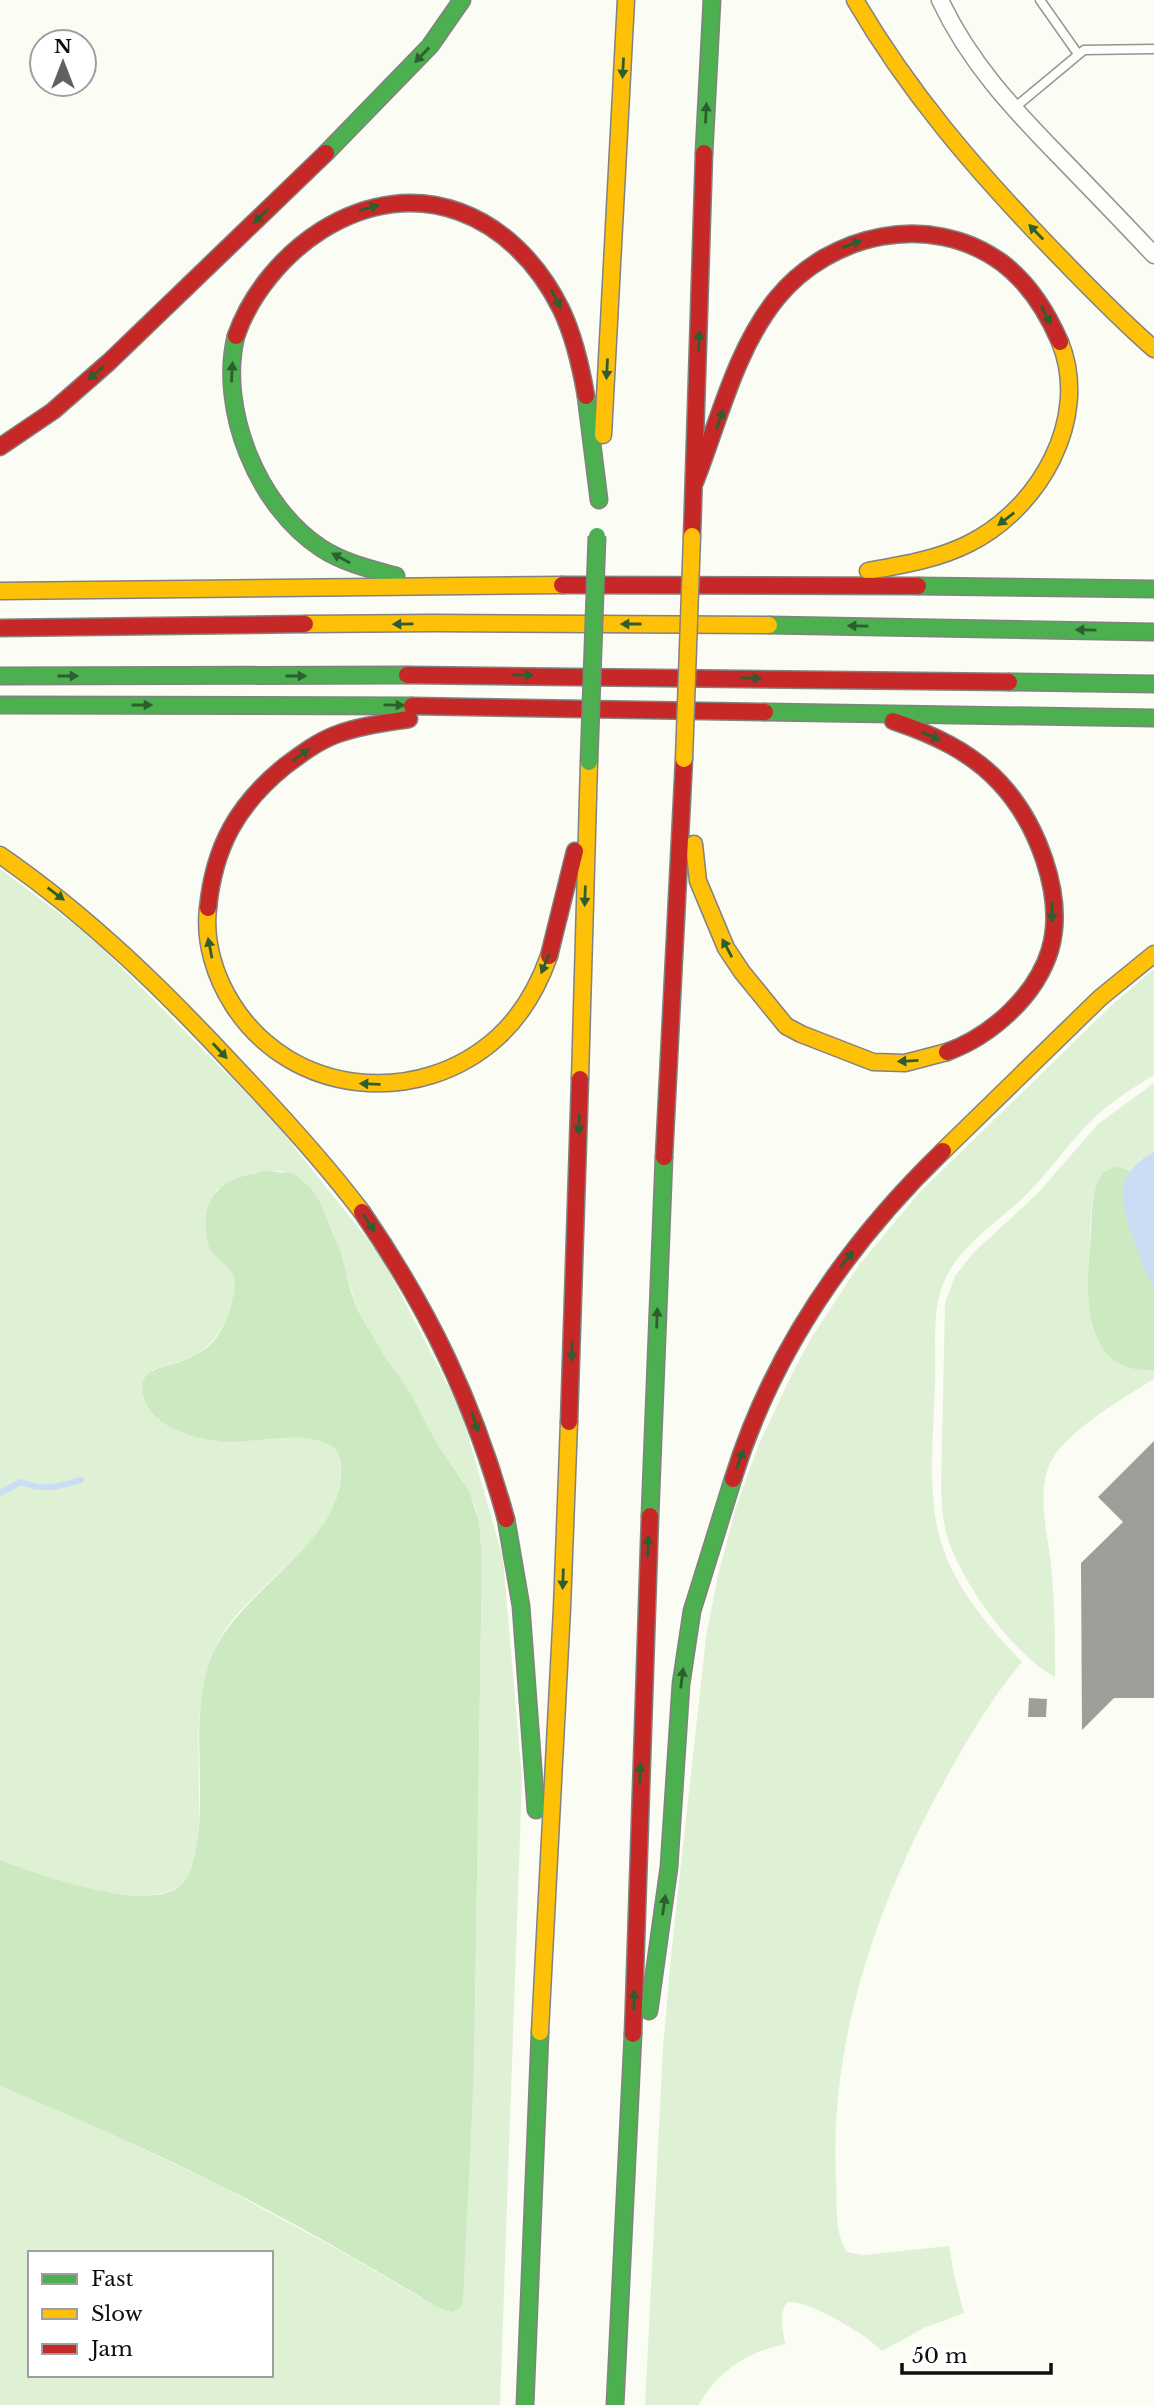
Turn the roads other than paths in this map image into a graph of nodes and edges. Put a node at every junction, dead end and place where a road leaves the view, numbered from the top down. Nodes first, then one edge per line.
1 (462, 0) edge
2 (626, 0) edge
3 (712, 0) edge
4 (855, 0) edge
5 (940, 0) edge
6 (1040, 0) edge
7 (1154, 48) edge
8 (1078, 54) junction
9 (1013, 109) junction
10 (1154, 255) edge
11 (1154, 349) edge
12 (0, 447) edge
13 (695, 482) junction
14 (598, 518) junction
15 (789, 584) junction
16 (429, 585) junction
17 (1154, 589) edge
18 (0, 591) edge
19 (0, 628) edge
20 (1154, 632) edge
21 (0, 676) edge
22 (1154, 684) edge
23 (0, 705) edge
24 (502, 707) junction
25 (842, 713) junction
26 (1154, 718) edge
27 (684, 759) junction
28 (587, 804) junction
29 (0, 855) edge
30 (1154, 954) edge
31 (542, 1987) junction
32 (628, 2166) junction
33 (525, 2405) edge
34 (615, 2405) edge

1 -> 12 highway
2 -> 14 highway
13 -> 3 highway
11 -> 4 highway
5 - 9 street
6 - 8 lane
7 - 8 lane
8 - 9 lane
9 - 10 street
13 -> 15 highway
13 - 27 highway, bridge
16 -> 14 highway
14 - 28 highway, bridge
15 - 16 highway
15 - 17 highway
16 - 18 highway
20 -> 19 highway
21 -> 22 highway
23 -> 24 highway
24 - 25 highway
28 -> 24 highway
25 - 26 highway
25 -> 27 highway
32 -> 27 highway
28 -> 31 highway
29 -> 31 highway
32 -> 30 highway
31 - 33 highway
32 - 34 highway

